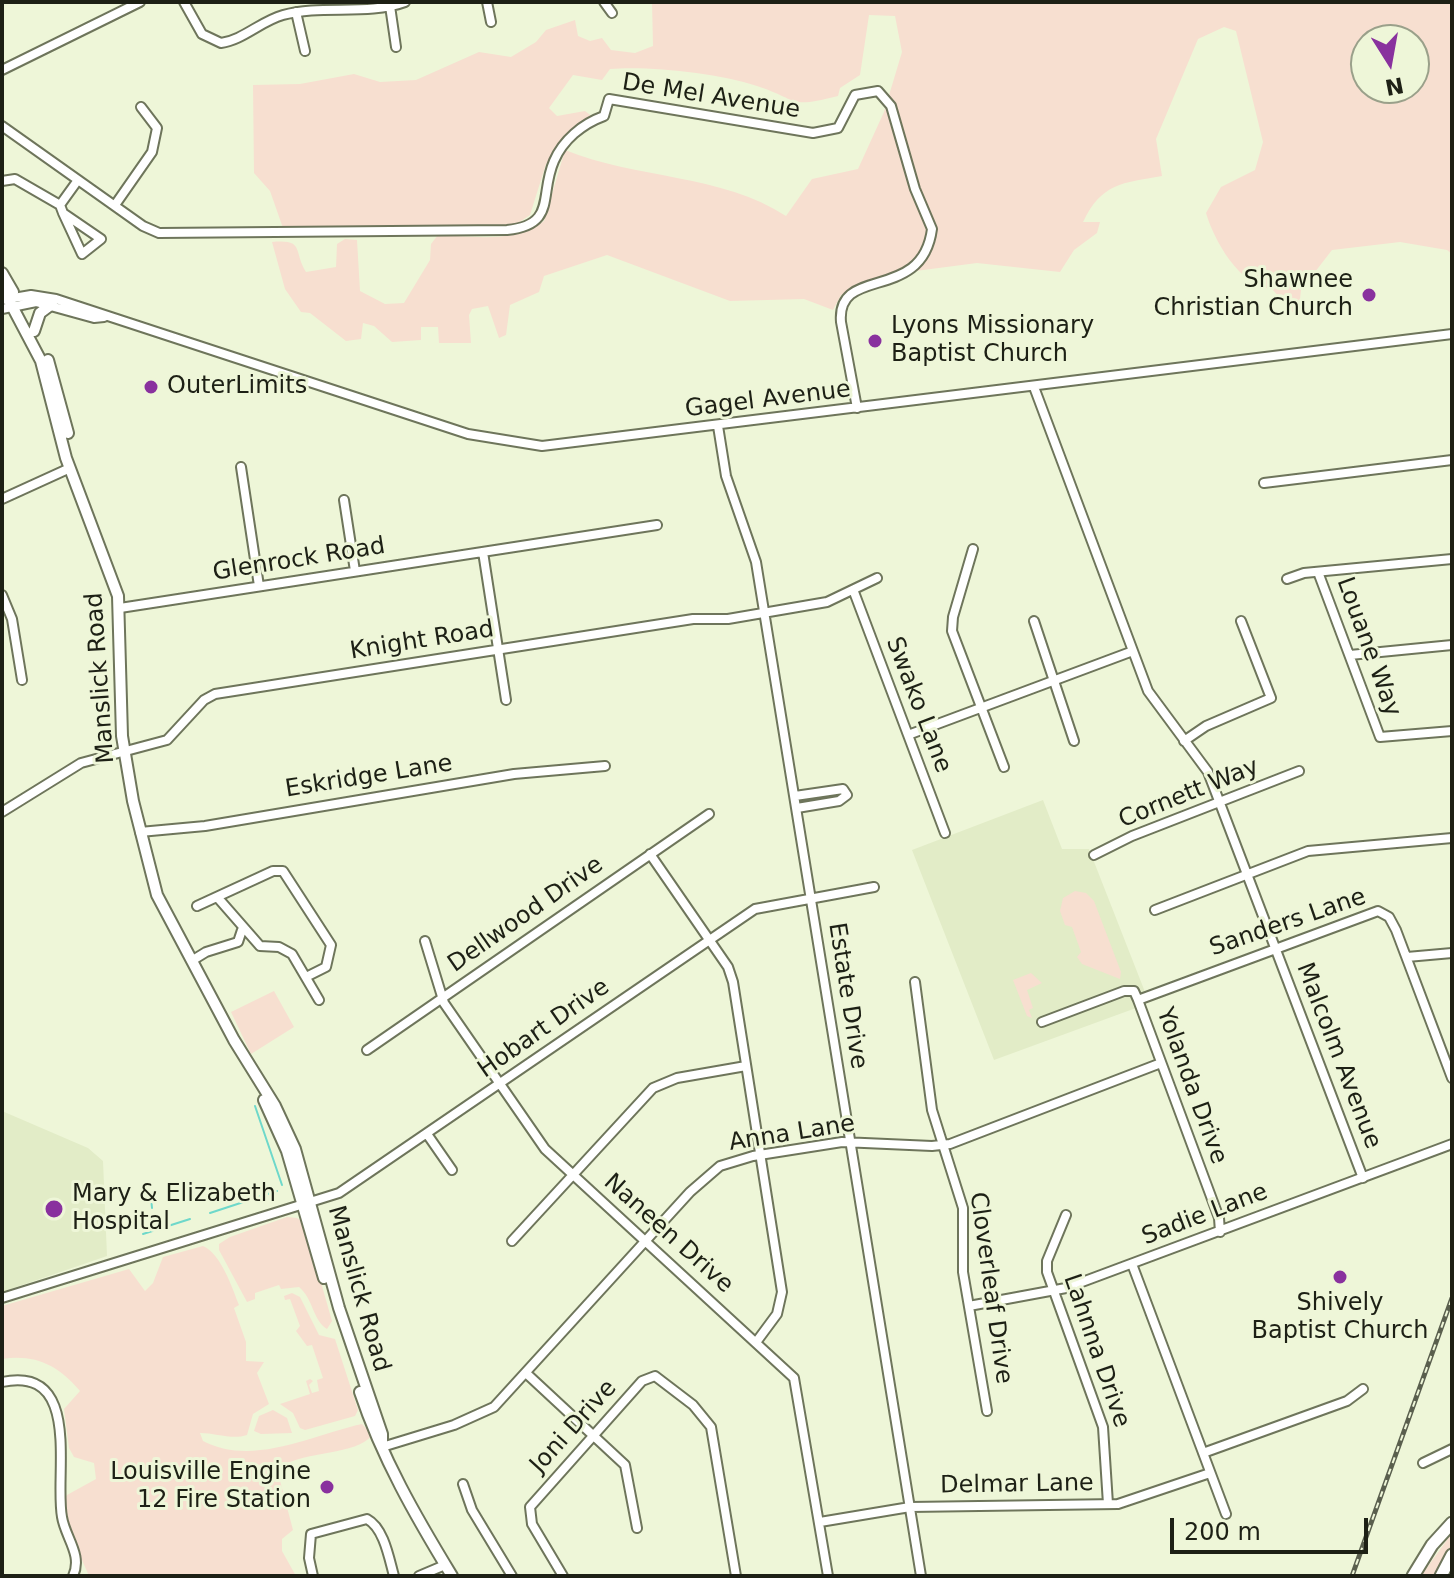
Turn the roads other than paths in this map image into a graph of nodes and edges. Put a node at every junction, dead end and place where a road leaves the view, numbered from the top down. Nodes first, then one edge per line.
1 (140, 2) edge
2 (184, 2) edge
3 (405, 2) edge
4 (487, 2) edge
5 (604, 2) edge
6 (390, 6) junction
7 (296, 12) junction
8 (612, 13) dead end
9 (491, 22) dead end
10 (396, 47) dead end
11 (305, 51) dead end
12 (2, 70) edge
13 (141, 107) dead end
14 (2, 126) edge
15 (78, 180) junction
16 (2, 181) edge
17 (115, 205) junction
18 (61, 209) junction
19 (2, 273) edge
20 (2, 287) edge
21 (10, 302) edge
22 (52, 304) junction
23 (104, 317) junction
24 (34, 331) junction
25 (1452, 334) edge
26 (42, 354) junction
27 (1034, 387) junction
28 (857, 408) junction
29 (718, 426) junction
30 (1452, 460) edge
31 (241, 467) dead end
32 (70, 468) junction
33 (1264, 483) dead end
34 (2, 499) edge
35 (344, 500) dead end
36 (657, 525) dead end
37 (973, 549) dead end
38 (483, 552) junction
39 (1452, 559) edge
40 (355, 571) junction
41 (1318, 572) junction
42 (877, 578) dead end
43 (1287, 579) dead end
44 (259, 586) junction
45 (854, 592) junction
46 (2, 595) edge
47 (120, 608) junction
48 (765, 613) junction
49 (1034, 621) dead end
50 (1241, 621) dead end
51 (1452, 645) edge
52 (498, 649) junction
53 (1133, 651) junction
54 (1350, 655) junction
55 (22, 680) dead end
56 (1053, 681) junction
57 (506, 700) dead end
58 (981, 708) junction
59 (1452, 731) edge
60 (908, 735) junction
61 (1074, 741) dead end
62 (1184, 741) junction
63 (124, 752) junction
64 (605, 766) dead end
65 (1004, 767) dead end
66 (1299, 771) dead end
67 (795, 796) junction
68 (1220, 802) junction
69 (797, 808) junction
70 (2, 812) edge
71 (709, 814) dead end
72 (140, 832) junction
73 (945, 833) dead end
74 (1452, 838) edge
75 (650, 854) junction
76 (1094, 855) dead end
77 (1248, 874) junction
78 (874, 887) dead end
79 (811, 897) junction
80 (218, 898) junction
81 (197, 906) dead end
82 (1155, 910) dead end
83 (242, 930) junction
84 (709, 940) junction
85 (425, 941) dead end
86 (1276, 948) junction
87 (1452, 953) edge
88 (1407, 957) junction
89 (193, 960) junction
90 (306, 977) junction
91 (915, 982) dead end
92 (441, 998) junction
93 (319, 1000) dead end
94 (1138, 1000) junction
95 (1042, 1022) dead end
96 (367, 1050) dead end
97 (1161, 1063) junction
98 (746, 1066) junction
99 (1452, 1078) edge
100 (499, 1084) junction
101 (427, 1134) junction
102 (851, 1142) junction
103 (1452, 1144) edge
104 (941, 1145) junction
105 (761, 1155) junction
106 (452, 1170) dead end
107 (571, 1175) junction
108 (1363, 1178) junction
109 (306, 1202) junction
110 (1066, 1215) dead end
111 (1220, 1232) junction
112 (512, 1241) dead end
113 (646, 1241) junction
114 (1132, 1264) junction
115 (1053, 1291) junction
116 (2, 1298) edge
117 (969, 1306) junction
118 (757, 1341) junction
119 (527, 1374) junction
120 (2, 1382) edge
121 (1363, 1389) dead end
122 (987, 1411) dead end
123 (593, 1434) junction
124 (382, 1447) junction
125 (1452, 1449) edge
126 (1203, 1453) junction
127 (1423, 1463) dead end
128 (1210, 1473) junction
129 (463, 1484) dead end
130 (1108, 1504) junction
131 (910, 1507) junction
132 (1226, 1514) dead end
133 (820, 1522) junction
134 (1452, 1523) edge
135 (637, 1528) dead end
136 (1452, 1555) edge
137 (445, 1565) junction
138 (73, 1576) edge
139 (313, 1576) edge
140 (394, 1576) edge
141 (419, 1576) edge
142 (452, 1576) edge
143 (512, 1576) edge
144 (563, 1576) edge
145 (736, 1576) edge
146 (828, 1576) edge
147 (921, 1576) edge
148 (1413, 1576) edge
149 (1441, 1576) edge

1 - 12 street
2 - 7 street
3 - 6 street
4 - 9 street
5 - 8 street
6 - 7 street
6 - 10 street
7 - 11 street
13 - 17 street
14 - 15 street, De Mel Avenue
15 - 17 street, De Mel Avenue
15 - 18 street
16 - 18 street
17 - 28 street, De Mel Avenue
18 - 18 street
19 - 21 main road, Manslick Road
20 - 21 main road, Manslick Road
21 - 22 street, Gagel Avenue
21 - 23 street, Gagel Avenue
21 - 24 main road, Manslick Road
21 - 26 main road, Manslick Road
22 - 23 street, Gagel Avenue
22 - 24 main road
23 - 29 street, Gagel Avenue
24 - 26 main road, Manslick Road
25 - 27 street, Gagel Avenue
26 - 32 main road, Manslick Road
27 - 28 street, Gagel Avenue
27 - 53 street
28 - 29 street, Gagel Avenue
29 - 48 street, Estate Drive
30 - 33 street
31 - 44 street
32 - 34 street
32 - 47 main road, Manslick Road
35 - 40 street
36 - 38 street, Glenrock Road
37 - 58 street
38 - 40 street, Glenrock Road
38 - 52 street
39 - 41 street
40 - 44 street, Glenrock Road
41 - 43 street
41 - 54 street, Louane Way
42 - 45 street, Knight Road
44 - 47 street, Glenrock Road
45 - 48 street, Knight Road
45 - 60 street, Swako Lane
46 - 55 street
47 - 63 main road, Manslick Road
48 - 52 street, Knight Road
48 - 67 street, Estate Drive
49 - 56 street
50 - 62 street
51 - 54 street
52 - 57 street
52 - 63 street, Knight Road
53 - 56 street
53 - 62 street, Malcolm Avenue
54 - 59 street, Louane Way
56 - 58 street
56 - 61 street
58 - 60 street
58 - 65 street
60 - 73 street, Swako Lane
62 - 68 street, Malcolm Avenue
63 - 70 street, Knight Road
63 - 72 main road, Manslick Road
64 - 72 street, Eskridge Lane
66 - 68 street, Cornett Way
67 - 69 street, Estate Drive
67 - 69 street
68 - 76 street, Cornett Way
68 - 77 street, Malcolm Avenue
69 - 79 street, Estate Drive
71 - 75 street, Dellwood Drive
72 - 89 main road, Manslick Road
74 - 77 street
75 - 84 street
75 - 92 street, Dellwood Drive
77 - 82 street
77 - 86 street, Malcolm Avenue
78 - 79 street, Hobart Drive
79 - 84 street, Hobart Drive
79 - 102 street, Estate Drive
80 - 81 street
80 - 83 street
80 - 90 street
83 - 89 street
83 - 90 street
84 - 98 street
84 - 100 street, Hobart Drive
85 - 92 street, Naneen Drive
86 - 88 street, Sanders Lane
86 - 94 street, Sanders Lane
86 - 108 street, Malcolm Avenue
87 - 88 street
88 - 99 street, Sanders Lane
89 - 109 main road, Manslick Road
90 - 93 street
91 - 104 street, Cloverleaf Drive
92 - 96 street, Dellwood Drive
92 - 100 street, Naneen Drive
94 - 95 street, Sanders Lane
94 - 97 street, Yolanda Drive
97 - 104 street, Anna Lane
97 - 111 street, Yolanda Drive
98 - 105 street
98 - 107 street
100 - 101 street, Hobart Drive
100 - 107 street, Naneen Drive
101 - 106 street
101 - 109 street, Hobart Drive
102 - 104 street, Anna Lane
102 - 105 street, Anna Lane
102 - 131 street, Estate Drive
103 - 108 street, Sadie Lane
104 - 117 street, Cloverleaf Drive
105 - 113 street, Anna Lane
105 - 118 street
107 - 112 street
107 - 113 street, Naneen Drive
108 - 111 street, Sadie Lane
109 - 116 street, Hobart Drive
109 - 124 main road, Manslick Road
110 - 115 street, Lahnna Drive
111 - 114 street, Sadie Lane
113 - 118 street, Naneen Drive
113 - 119 street, Anna Lane
114 - 115 street
114 - 126 street, Sadie Lane
115 - 117 street
115 - 130 street, Lahnna Drive
117 - 122 street, Cloverleaf Drive
118 - 133 street, Naneen Drive
119 - 123 street
119 - 124 street, Anna Lane
120 - 138 street
121 - 126 street
123 - 135 street
123 - 144 street, Joni Drive
123 - 145 street, Joni Drive
124 - 137 main road, Manslick Road
125 - 127 street
126 - 128 street, Sadie Lane
128 - 130 street, Delmar Lane
128 - 132 street, Sadie Lane
129 - 143 street
130 - 131 street, Delmar Lane
131 - 133 street, Delmar Lane
131 - 147 street, Estate Drive
133 - 146 street, Naneen Drive
134 - 148 highway
136 - 149 highway
137 - 141 street
137 - 142 main road, Manslick Road
139 - 140 street

